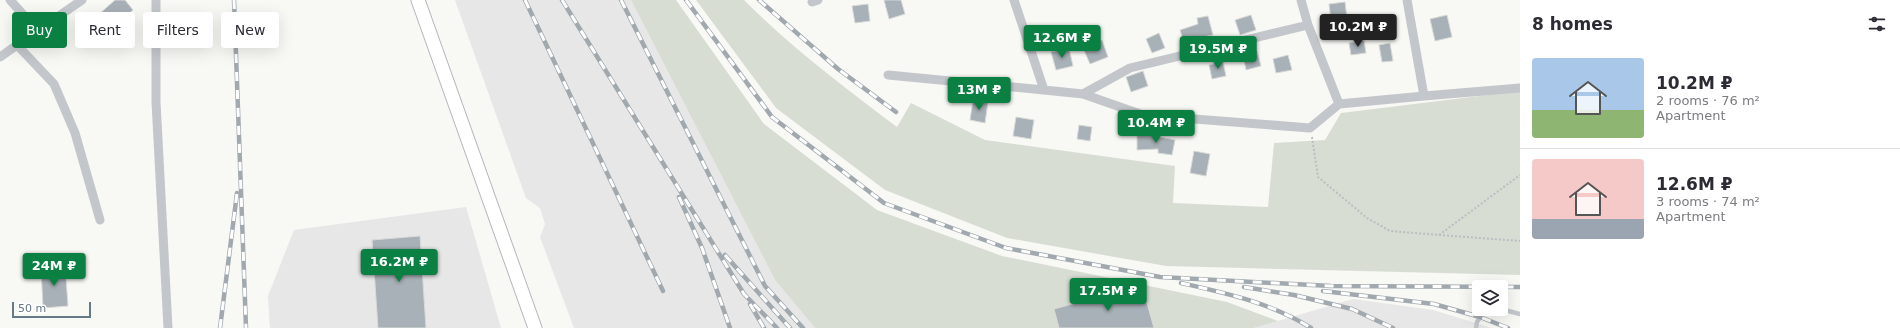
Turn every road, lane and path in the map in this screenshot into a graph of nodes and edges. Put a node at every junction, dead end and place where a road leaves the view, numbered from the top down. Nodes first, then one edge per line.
1 (10, 0) edge
2 (82, 0) edge
3 (156, 0) edge
4 (418, 0) edge
5 (1014, 0) edge
6 (1301, 0) edge
7 (1407, 0) edge
8 (21, 12) edge
9 (65, 12) edge
10 (1308, 25) junction
11 (14, 48) edge
12 (19, 48) edge
13 (0, 57) edge
14 (888, 75) dead end
15 (1520, 88) edge
16 (1044, 90) junction
17 (1084, 94) junction
18 (1424, 96) junction
19 (1339, 104) junction
20 (1310, 128) junction
21 (1520, 175) edge
22 (100, 220) dead end
23 (1439, 235) junction
24 (1520, 241) edge
25 (1508, 311) edge
26 (1520, 314) edge
27 (1481, 316) edge
28 (168, 328) edge
29 (535, 328) edge
30 (1476, 328) edge

1 - 8 street
2 - 9 street
3 - 28 street
4 - 29 street
5 - 16 street
6 - 10 street
7 - 18 street
10 - 17 street
10 - 19 street
11 - 13 street
12 - 22 street
14 - 16 street
15 - 18 street
16 - 17 street
17 - 20 street
18 - 19 street
19 - 20 street
20 - 23 path
21 - 23 path
23 - 24 path
25 - 26 lane
27 - 30 lane

